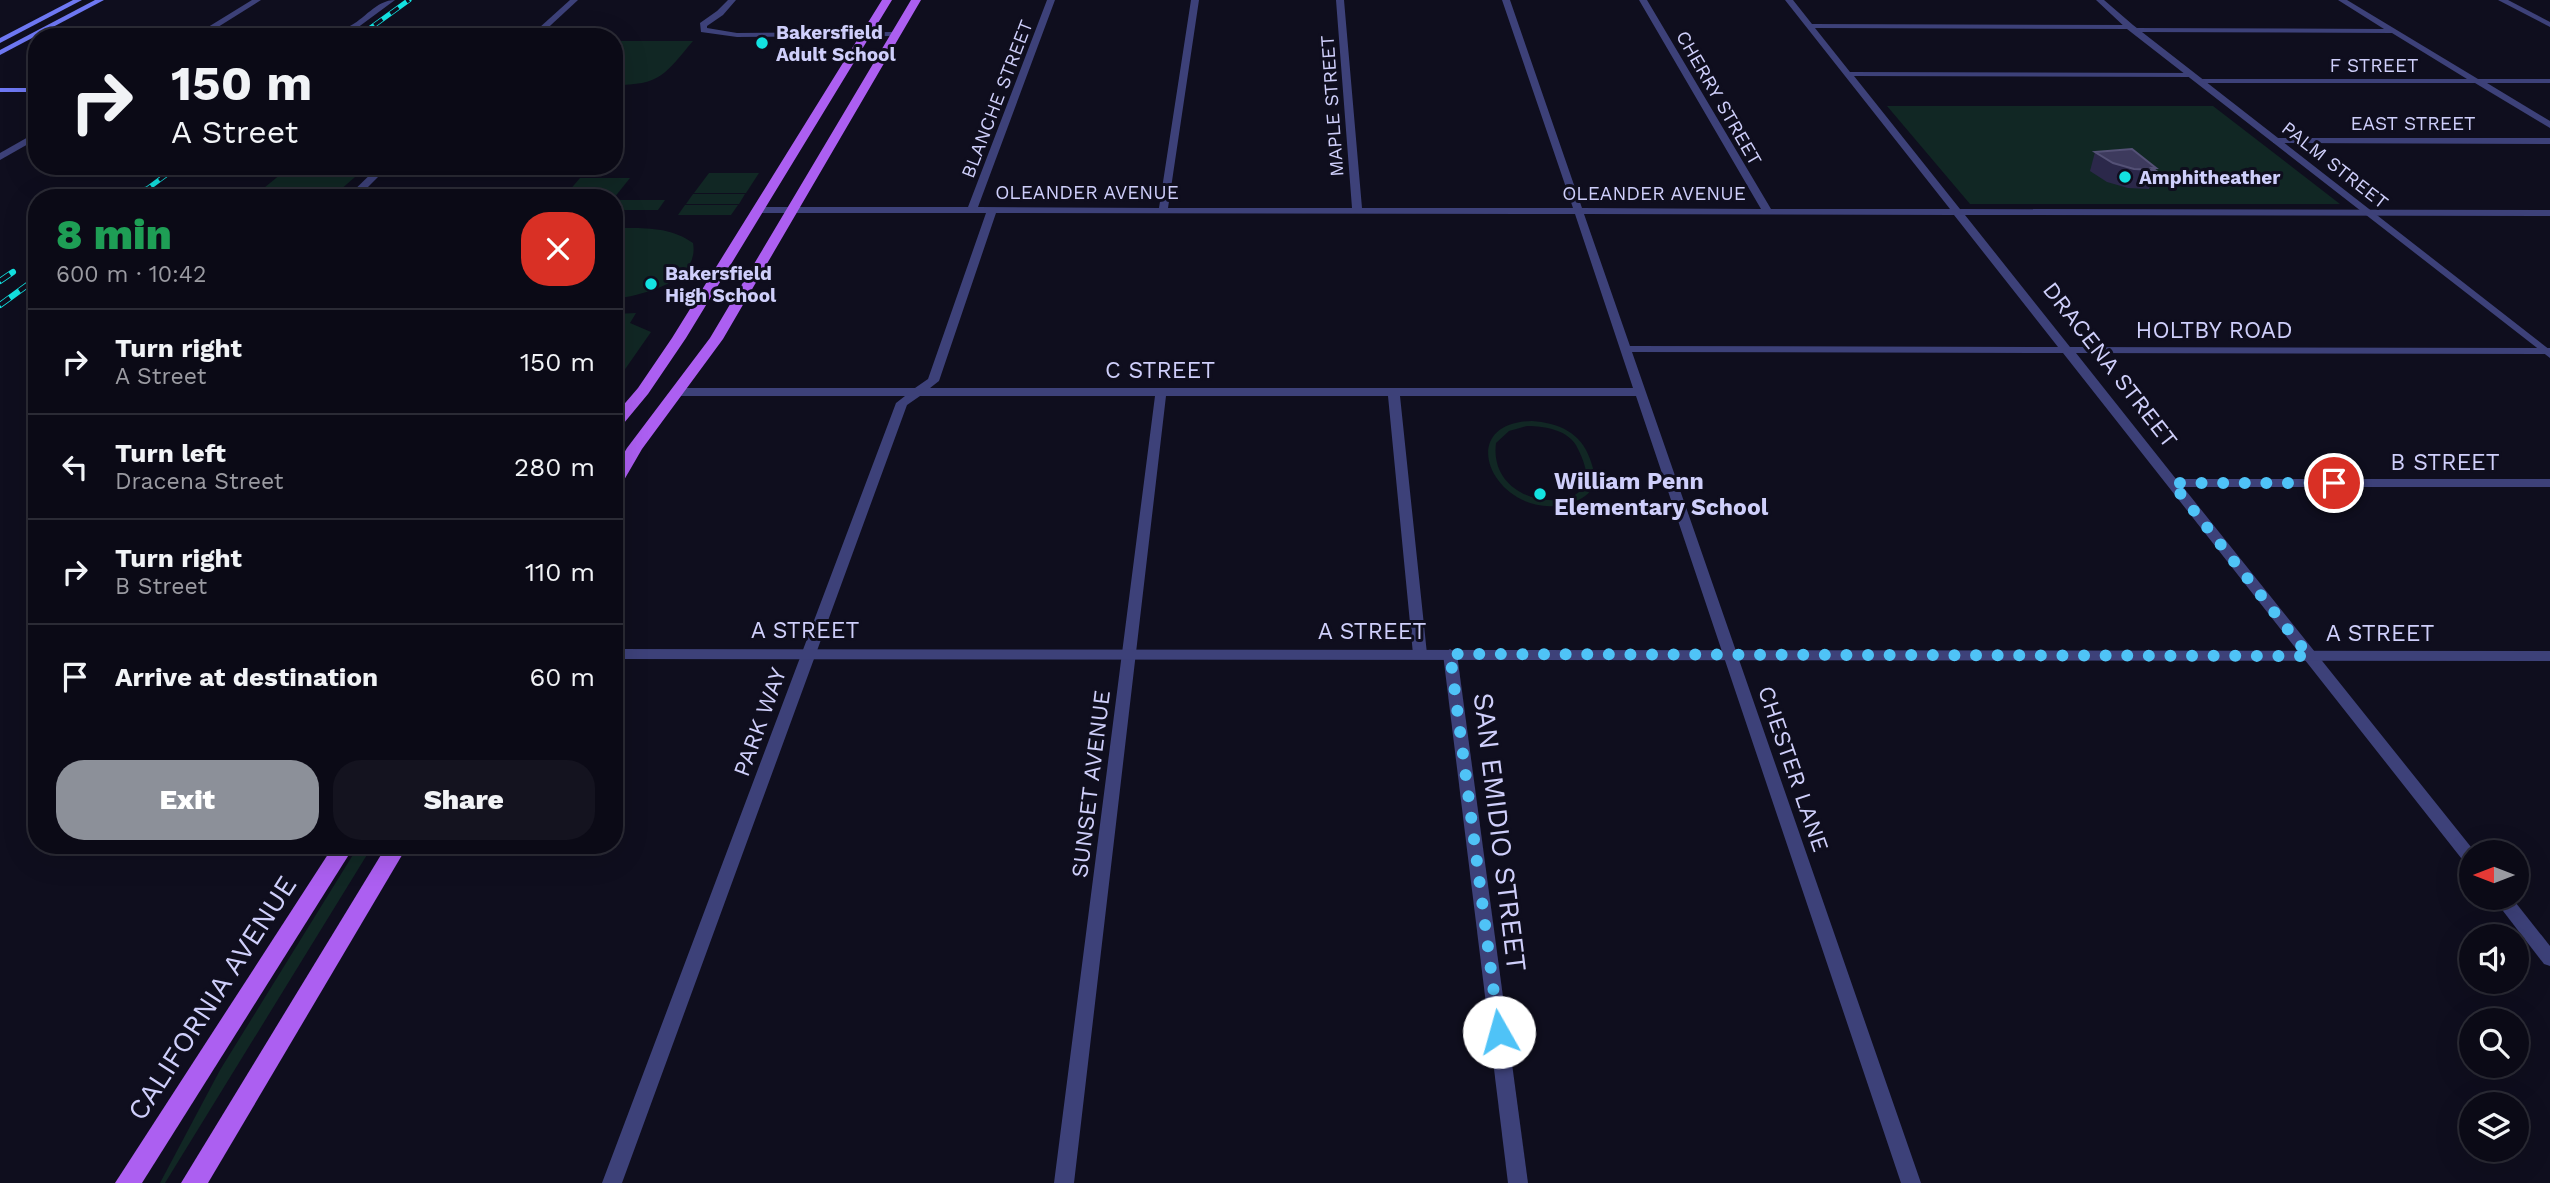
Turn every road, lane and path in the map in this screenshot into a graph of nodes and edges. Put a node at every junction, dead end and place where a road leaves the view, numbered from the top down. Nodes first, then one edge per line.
1 (78, 0) edge
2 (100, 0) edge
3 (257, 0) edge
4 (390, 0) edge
5 (574, 0) edge
6 (732, 0) edge
7 (887, 0) edge
8 (916, 0) edge
9 (1051, 0) edge
10 (1195, 0) edge
11 (1340, 0) edge
12 (1506, 0) edge
13 (1643, 0) edge
14 (1789, 0) edge
15 (2100, 0) edge
16 (2342, 0) edge
17 (2502, 0) edge
18 (742, 1) edge
19 (2550, 25) edge
20 (1810, 26) junction
21 (48, 28) edge
22 (211, 28) edge
23 (351, 28) edge
24 (414, 28) dead end
25 (443, 28) edge
26 (543, 28) edge
27 (2132, 29) junction
28 (2393, 31) junction
29 (772, 33) junction
30 (867, 33) junction
31 (896, 34) junction
32 (28, 39) edge
33 (0, 41) edge
34 (0, 53) edge
35 (1848, 74) junction
36 (2195, 78) junction
37 (2477, 81) junction
38 (2550, 81) edge
39 (0, 90) edge
40 (28, 90) edge
41 (2550, 125) edge
42 (28, 141) edge
43 (2276, 141) junction
44 (2550, 141) edge
45 (0, 158) edge
46 (375, 175) edge
47 (361, 189) edge
48 (972, 209) junction
49 (992, 209) junction
50 (1163, 210) junction
51 (1357, 210) junction
52 (757, 211) junction
53 (793, 211) junction
54 (1578, 211) junction
55 (1767, 211) junction
56 (1956, 211) junction
57 (2367, 212) junction
58 (2550, 212) edge
59 (1626, 349) junction
60 (2067, 351) junction
61 (2548, 353) edge
62 (1161, 391) junction
63 (679, 392) junction
64 (918, 392) junction
65 (1394, 392) junction
66 (1640, 392) junction
67 (623, 415) edge
68 (623, 469) edge
69 (2172, 483) junction
70 (2550, 483) edge
71 (810, 652) junction
72 (1130, 653) junction
73 (623, 654) edge
74 (1420, 654) junction
75 (1450, 654) junction
76 (1730, 654) junction
77 (2309, 656) junction
78 (2550, 656) edge
79 (2459, 844) edge
80 (339, 854) edge
81 (393, 854) edge
82 (2511, 910) edge
83 (2550, 959) edge
84 (128, 1183) edge
85 (194, 1183) edge
86 (612, 1183) edge
87 (1064, 1183) edge
88 (1518, 1183) edge
89 (1911, 1183) edge

1 - 33 main road
2 - 21 main road
3 - 22 street
4 - 23 street
5 - 26 street
6 - 29 street
7 - 30 main road
8 - 31 main road
9 - 48 street, BLANCHE STREET
10 - 50 street
11 - 51 street, MAPLE STREET
12 - 54 street, CHESTER LANE
13 - 55 street, CHERRY STREET
14 - 20 street, DRACENA STREET
15 - 27 street, PALM STREET
16 - 28 street
17 - 19 street
18 - 29 street
20 - 27 street
20 - 35 street, DRACENA STREET
24 - 25 street
27 - 28 street
27 - 36 street, PALM STREET
28 - 37 street
29 - 30 street
30 - 31 street
30 - 52 main road
31 - 53 main road
32 - 34 main road
35 - 36 street, F STREET
35 - 56 street, DRACENA STREET
36 - 37 street, F STREET
36 - 43 street, PALM STREET
37 - 38 street, F STREET
37 - 41 street
39 - 40 main road
42 - 45 street
43 - 44 street, EAST STREET
43 - 57 street, PALM STREET
46 - 47 street
48 - 49 street, OLEANDER AVENUE
48 - 53 street, OLEANDER AVENUE
49 - 50 street, OLEANDER AVENUE
49 - 64 street, PARK WAY
50 - 51 street, OLEANDER AVENUE
51 - 54 street, OLEANDER AVENUE
52 - 53 street, OLEANDER AVENUE
52 - 67 main road
53 - 63 main road
54 - 55 street, OLEANDER AVENUE
54 - 59 street, CHESTER LANE
55 - 56 street, OLEANDER AVENUE
56 - 57 street, OLEANDER AVENUE
56 - 60 street, DRACENA STREET
57 - 58 street, OLEANDER AVENUE
57 - 61 street, PALM STREET
59 - 60 street, HOLTBY ROAD
59 - 66 street, CHESTER LANE
60 - 61 street, HOLTBY ROAD
60 - 69 street, DRACENA STREET
62 - 64 street, C STREET
62 - 65 street, C STREET
62 - 72 street, SUNSET AVENUE
63 - 64 street, C STREET
63 - 68 main road
64 - 71 street, PARK WAY
65 - 66 street, C STREET
65 - 74 street
66 - 76 street, CHESTER LANE
69 - 70 street, B STREET
69 - 77 street, DRACENA STREET
71 - 72 street, A STREET
71 - 73 street, A STREET
71 - 86 street, PARK WAY
72 - 74 street, A STREET
72 - 87 street, SUNSET AVENUE
74 - 75 street, A STREET
75 - 76 street, A STREET
75 - 88 street, SAN EMIDIO STREET
76 - 77 street, A STREET
76 - 89 street, CHESTER LANE
77 - 78 street, A STREET
77 - 79 street, DRACENA STREET
80 - 84 main road, CALIFORNIA AVENUE
81 - 85 main road
82 - 83 street

